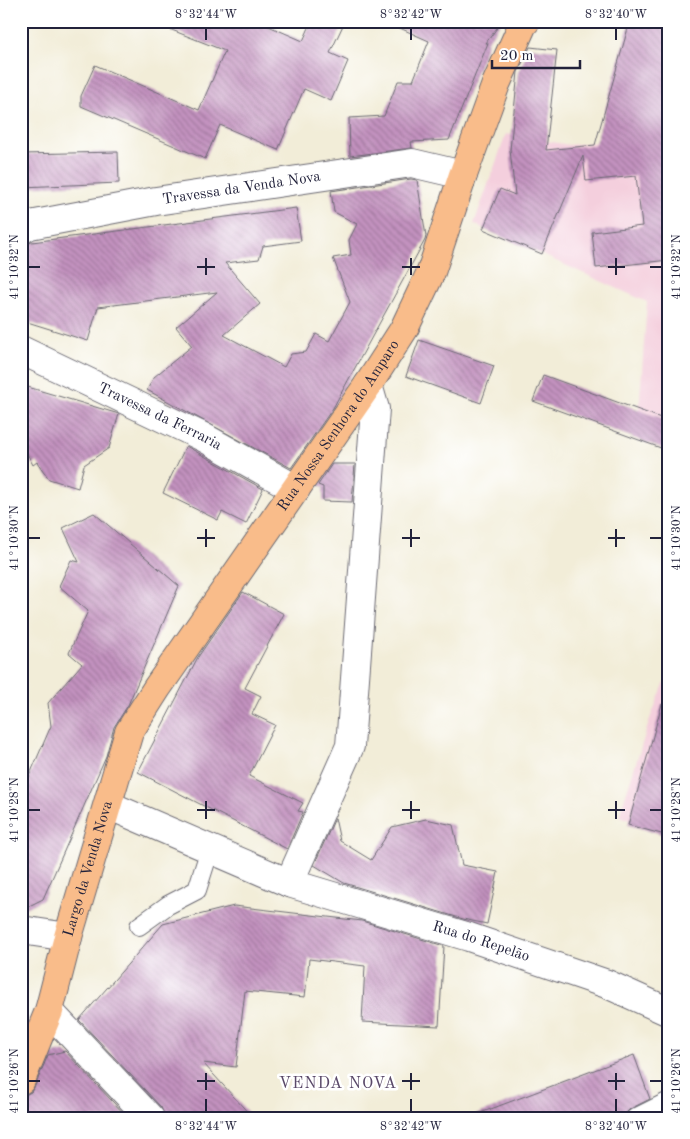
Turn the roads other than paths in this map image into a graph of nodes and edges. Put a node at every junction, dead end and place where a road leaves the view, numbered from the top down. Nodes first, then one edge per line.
1 (526, 21) edge
2 (463, 175) junction
3 (21, 230) edge
4 (21, 350) edge
5 (368, 385) junction
6 (296, 489) junction
7 (108, 805) junction
8 (210, 849) junction
9 (289, 883) junction
10 (139, 926) dead end
11 (21, 930) edge
12 (68, 937) junction
13 (49, 1011) junction
14 (669, 1012) edge
15 (21, 1080) edge
16 (669, 1101) edge
17 (150, 1118) edge
18 (635, 1118) edge

1 - 2 main road, Rua Nossa Senhora do Amparo
2 - 3 street, Travessa da Venda Nova
2 - 5 main road, Rua Nossa Senhora do Amparo
4 - 6 street, Travessa da Ferraria
5 - 6 main road, Rua Nossa Senhora do Amparo
5 - 9 street
6 - 7 main road, Rua Nossa Senhora do Amparo
7 - 8 street, Largo da Venda Nova
7 - 12 main road, Largo da Venda Nova
8 - 9 street, Largo da Venda Nova
8 - 10 lane
9 - 14 street, Rua do Repelão
11 - 12 street
12 - 13 main road, Largo da Venda Nova
13 - 15 main road, Largo da Venda Nova
13 - 17 street
16 - 18 lane

